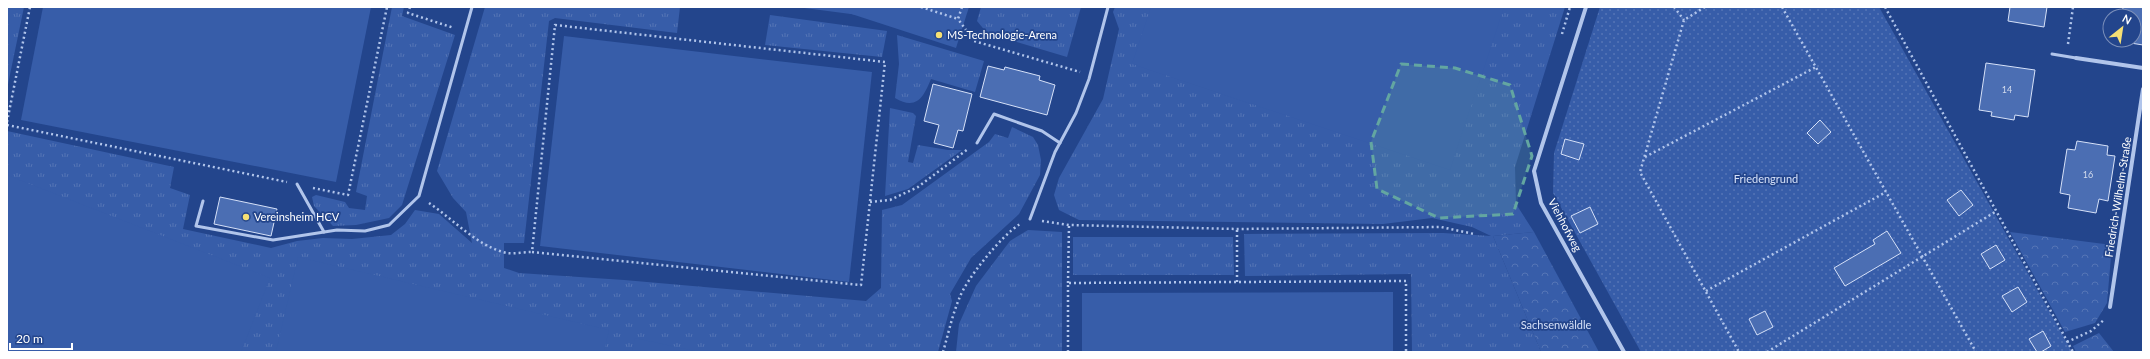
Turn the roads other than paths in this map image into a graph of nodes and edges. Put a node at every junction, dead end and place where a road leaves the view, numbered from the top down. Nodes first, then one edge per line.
1 (472, 7) edge
2 (1108, 7) edge
3 (1586, 7) edge
4 (2052, 54) dead end
5 (2076, 58) joint
6 (2143, 68) edge
7 (2143, 89) edge
8 (977, 142) road end
9 (1060, 143) junction
10 (297, 184) road end
11 (203, 201) dead end
12 (1030, 219) road end
13 (324, 232) junction
14 (2110, 307) road end
15 (1624, 352) edge

1 - 13 lane
2 - 9 lane
3 - 15 street, Viehhofweg
4 - 5 lane
5 - 6 street
7 - 14 street, Friedrich-Wilhelm-Straße
8 - 9 lane
9 - 12 lane
10 - 13 lane
11 - 13 lane

